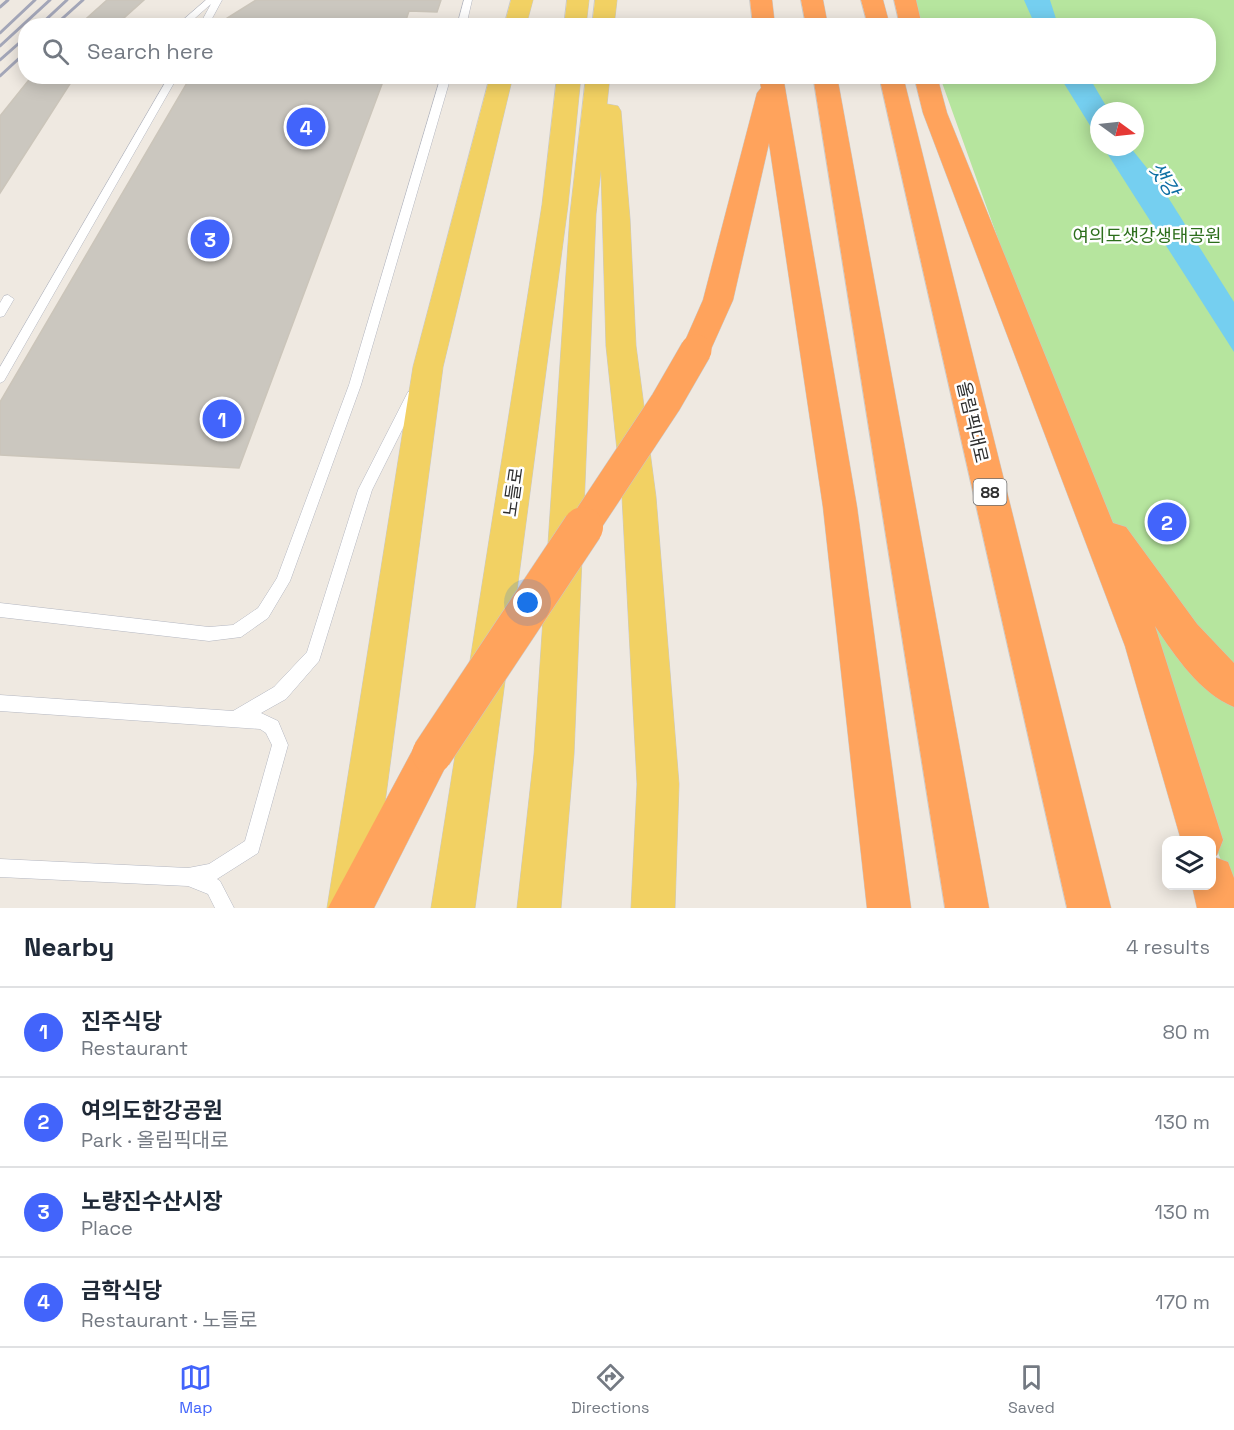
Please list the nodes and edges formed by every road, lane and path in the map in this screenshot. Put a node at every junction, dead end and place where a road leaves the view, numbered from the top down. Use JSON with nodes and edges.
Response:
{"nodes":[{"id":1,"x":211,"y":0,"type":"edge"},
{"id":2,"x":218,"y":0,"type":"edge"},
{"id":3,"x":468,"y":0,"type":"edge"},
{"id":4,"x":522,"y":0,"type":"edge"},
{"id":5,"x":578,"y":0,"type":"edge"},
{"id":6,"x":606,"y":0,"type":"edge"},
{"id":7,"x":761,"y":0,"type":"edge"},
{"id":8,"x":812,"y":0,"type":"edge"},
{"id":9,"x":872,"y":0,"type":"edge"},
{"id":10,"x":904,"y":0,"type":"edge"},
{"id":11,"x":190,"y":18,"type":"edge"},
{"id":12,"x":208,"y":18,"type":"edge"},
{"id":13,"x":463,"y":18,"type":"edge"},
{"id":14,"x":517,"y":18,"type":"edge"},
{"id":15,"x":576,"y":18,"type":"edge"},
{"id":16,"x":604,"y":18,"type":"edge"},
{"id":17,"x":763,"y":18,"type":"edge"},
{"id":18,"x":815,"y":18,"type":"edge"},
{"id":19,"x":877,"y":18,"type":"edge"},
{"id":20,"x":909,"y":18,"type":"edge"},
{"id":21,"x":169,"y":84,"type":"edge"},
{"id":22,"x":444,"y":84,"type":"edge"},
{"id":23,"x":500,"y":84,"type":"edge"},
{"id":24,"x":568,"y":84,"type":"edge"},
{"id":25,"x":597,"y":84,"type":"edge"},
{"id":26,"x":608,"y":84,"type":"edge"},
{"id":27,"x":771,"y":84,"type":"edge"},
{"id":28,"x":773,"y":84,"type":"edge"},
{"id":29,"x":826,"y":84,"type":"edge"},
{"id":30,"x":893,"y":84,"type":"edge"},
{"id":31,"x":927,"y":84,"type":"edge"},
{"id":32,"x":8,"y":299,"type":"dead end"},
{"id":33,"x":0,"y":313,"type":"edge"},
{"id":34,"x":428,"y":368,"type":"junction"},
{"id":35,"x":0,"y":378,"type":"edge"},
{"id":36,"x":1089,"y":507,"type":"junction"},
{"id":37,"x":0,"y":610,"type":"edge"},
{"id":38,"x":1234,"y":688,"type":"edge"},
{"id":39,"x":0,"y":703,"type":"edge"},
{"id":40,"x":234,"y":719,"type":"junction"},
{"id":41,"x":1201,"y":836,"type":"edge"},
{"id":42,"x":0,"y":868,"type":"edge"},
{"id":43,"x":188,"y":877,"type":"junction"},
{"id":44,"x":1215,"y":890,"type":"edge"},
{"id":45,"x":225,"y":908,"type":"edge"},
{"id":46,"x":349,"y":908,"type":"edge"},
{"id":47,"x":453,"y":908,"type":"edge"},
{"id":48,"x":539,"y":908,"type":"edge"},
{"id":49,"x":653,"y":908,"type":"edge"},
{"id":50,"x":889,"y":908,"type":"edge"},
{"id":51,"x":967,"y":908,"type":"edge"},
{"id":52,"x":1089,"y":908,"type":"edge"},
{"id":53,"x":1219,"y":908,"type":"edge"}],
"edges":[{"from":1,"to":11,"type":"lane"},
{"from":2,"to":12,"type":"lane"},
{"from":3,"to":13,"type":"lane"},
{"from":4,"to":14,"type":"main road"},
{"from":5,"to":15,"type":"main road"},
{"from":6,"to":16,"type":"main road"},
{"from":7,"to":17,"type":"highway"},
{"from":8,"to":18,"type":"highway"},
{"from":9,"to":19,"type":"highway"},
{"from":10,"to":20,"type":"highway"},
{"from":21,"to":35,"type":"lane"},
{"from":22,"to":37,"type":"lane"},
{"from":23,"to":34,"type":"main road"},
{"from":24,"to":47,"type":"main road","name":"노들로"},
{"from":25,"to":48,"type":"main road"},
{"from":26,"to":49,"type":"main road"},
{"from":27,"to":46,"type":"highway","bridge":true},
{"from":28,"to":50,"type":"highway"},
{"from":29,"to":51,"type":"highway"},
{"from":30,"to":52,"type":"highway","name":"올림픽대로","number":"88"},
{"from":31,"to":36,"type":"highway"},
{"from":32,"to":33,"type":"lane"},
{"from":34,"to":40,"type":"lane"},
{"from":34,"to":46,"type":"main road"},
{"from":36,"to":38,"type":"highway"},
{"from":36,"to":41,"type":"highway"},
{"from":39,"to":40,"type":"lane"},
{"from":40,"to":43,"type":"lane"},
{"from":42,"to":43,"type":"lane"},
{"from":43,"to":45,"type":"lane"},
{"from":44,"to":53,"type":"highway"}]}
